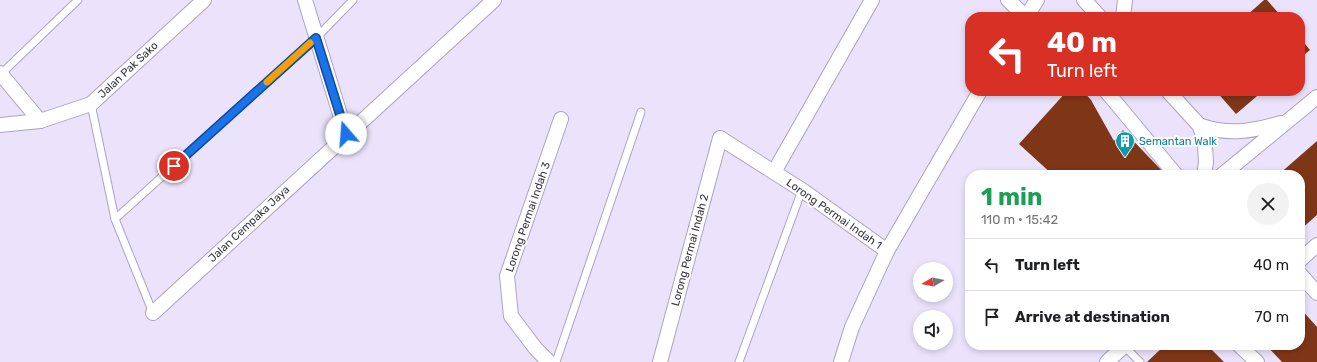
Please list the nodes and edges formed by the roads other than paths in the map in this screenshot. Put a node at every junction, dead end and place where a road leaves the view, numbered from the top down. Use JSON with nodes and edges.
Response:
{"nodes":[{"id":1,"x":78,"y":0,"type":"edge"},
{"id":2,"x":204,"y":0,"type":"edge"},
{"id":3,"x":305,"y":0,"type":"edge"},
{"id":4,"x":352,"y":0,"type":"edge"},
{"id":5,"x":494,"y":0,"type":"edge"},
{"id":6,"x":872,"y":0,"type":"edge"},
{"id":7,"x":1008,"y":0,"type":"edge"},
{"id":8,"x":1037,"y":0,"type":"edge"},
{"id":9,"x":1084,"y":0,"type":"edge"},
{"id":10,"x":1125,"y":0,"type":"edge"},
{"id":11,"x":1021,"y":12,"type":"edge"},
{"id":12,"x":1029,"y":12,"type":"edge"},
{"id":13,"x":1095,"y":12,"type":"edge"},
{"id":14,"x":1124,"y":12,"type":"edge"},
{"id":15,"x":316,"y":38,"type":"junction"},
{"id":16,"x":0,"y":73,"type":"edge"},
{"id":17,"x":977,"y":96,"type":"edge"},
{"id":18,"x":1110,"y":96,"type":"edge"},
{"id":19,"x":1173,"y":96,"type":"edge"},
{"id":20,"x":1317,"y":97,"type":"edge"},
{"id":21,"x":90,"y":104,"type":"junction"},
{"id":22,"x":641,"y":112,"type":"dead end"},
{"id":23,"x":561,"y":119,"type":"dead end"},
{"id":24,"x":40,"y":121,"type":"junction"},
{"id":25,"x":1287,"y":122,"type":"junction"},
{"id":26,"x":0,"y":125,"type":"edge"},
{"id":27,"x":1199,"y":125,"type":"junction"},
{"id":28,"x":346,"y":134,"type":"junction"},
{"id":29,"x":720,"y":138,"type":"joint"},
{"id":30,"x":1172,"y":170,"type":"edge"},
{"id":31,"x":1205,"y":170,"type":"edge"},
{"id":32,"x":1228,"y":170,"type":"edge"},
{"id":33,"x":774,"y":172,"type":"junction"},
{"id":34,"x":802,"y":190,"type":"junction"},
{"id":35,"x":115,"y":219,"type":"junction"},
{"id":36,"x":1317,"y":245,"type":"edge"},
{"id":37,"x":887,"y":251,"type":"junction"},
{"id":38,"x":1305,"y":256,"type":"edge"},
{"id":39,"x":1305,"y":280,"type":"edge"},
{"id":40,"x":1317,"y":293,"type":"edge"},
{"id":41,"x":153,"y":313,"type":"joint"},
{"id":42,"x":1120,"y":350,"type":"edge"},
{"id":43,"x":1129,"y":350,"type":"edge"},
{"id":44,"x":1244,"y":350,"type":"edge"},
{"id":45,"x":549,"y":362,"type":"edge"},
{"id":46,"x":556,"y":362,"type":"edge"},
{"id":47,"x":660,"y":362,"type":"edge"},
{"id":48,"x":739,"y":362,"type":"edge"},
{"id":49,"x":841,"y":362,"type":"edge"},
{"id":50,"x":1107,"y":362,"type":"edge"},
{"id":51,"x":1140,"y":362,"type":"edge"},
{"id":52,"x":1257,"y":362,"type":"edge"}],
"edges":[{"from":1,"to":16,"type":"lane"},
{"from":2,"to":21,"type":"street","name":"Jalan Pak Sako"},
{"from":3,"to":15,"type":"street"},
{"from":4,"to":15,"type":"lane"},
{"from":5,"to":28,"type":"street","name":"Jalan Cempaka Jaya"},
{"from":6,"to":33,"type":"street"},
{"from":7,"to":11,"type":"street"},
{"from":8,"to":12,"type":"street"},
{"from":9,"to":13,"type":"street"},
{"from":10,"to":14,"type":"street"},
{"from":15,"to":28,"type":"street"},
{"from":15,"to":35,"type":"lane"},
{"from":16,"to":24,"type":"street"},
{"from":17,"to":37,"type":"street"},
{"from":18,"to":30,"type":"street"},
{"from":19,"to":27,"type":"street"},
{"from":20,"to":25,"type":"street"},
{"from":21,"to":24,"type":"street","name":"Jalan Pak Sako"},
{"from":21,"to":35,"type":"lane"},
{"from":22,"to":46,"type":"lane"},
{"from":23,"to":45,"type":"street","name":"Lorong Permai Indah 3"},
{"from":24,"to":26,"type":"street","name":"Jalan Pak Sako"},
{"from":25,"to":27,"type":"street"},
{"from":25,"to":32,"type":"street"},
{"from":27,"to":31,"type":"street"},
{"from":28,"to":41,"type":"street","name":"Jalan Cempaka Jaya"},
{"from":29,"to":33,"type":"street","name":"Lorong Permai Indah 1"},
{"from":29,"to":47,"type":"street","name":"Lorong Permai Indah 2"},
{"from":33,"to":34,"type":"street","name":"Lorong Permai Indah 1"},
{"from":34,"to":37,"type":"street","name":"Lorong Permai Indah 1"},
{"from":34,"to":48,"type":"lane"},
{"from":35,"to":41,"type":"lane"},
{"from":36,"to":38,"type":"street"},
{"from":37,"to":49,"type":"street","name":"Lorong Permai Indah 1"},
{"from":39,"to":40,"type":"street"},
{"from":42,"to":50,"type":"street"},
{"from":43,"to":51,"type":"lane"},
{"from":44,"to":52,"type":"street"}]}
